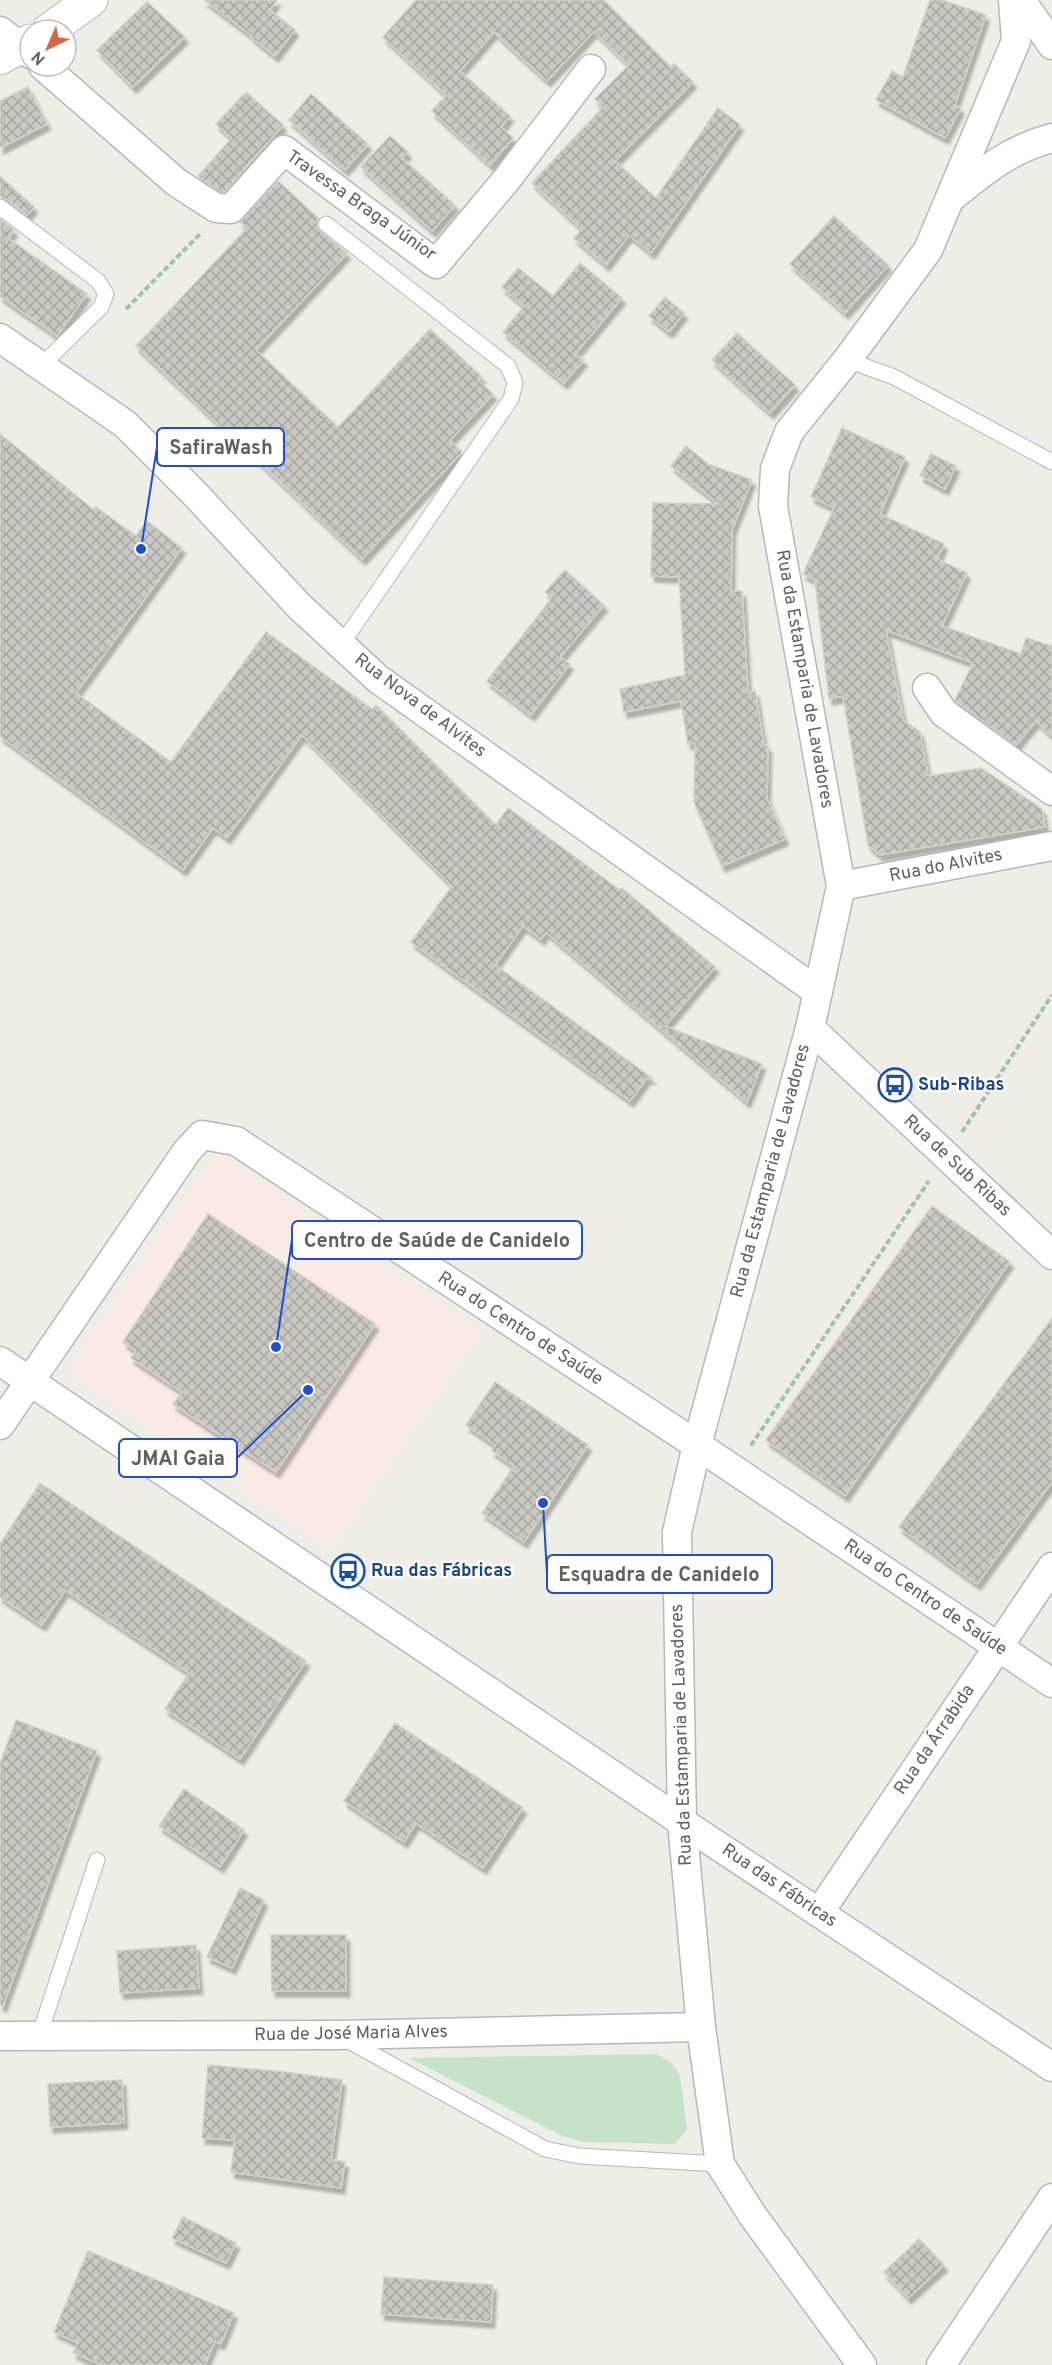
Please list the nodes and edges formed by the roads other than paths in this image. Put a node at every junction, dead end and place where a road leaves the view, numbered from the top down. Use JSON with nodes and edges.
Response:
{"nodes":[{"id":1,"x":91,"y":0,"type":"edge"},
{"id":2,"x":1013,"y":0,"type":"edge"},
{"id":3,"x":1021,"y":0,"type":"edge"},
{"id":4,"x":66,"y":18,"type":"edge"},
{"id":5,"x":1052,"y":45,"type":"edge"},
{"id":6,"x":591,"y":69,"type":"dead end"},
{"id":7,"x":55,"y":78,"type":"edge"},
{"id":8,"x":1052,"y":138,"type":"edge"},
{"id":9,"x":949,"y":200,"type":"junction"},
{"id":10,"x":0,"y":207,"type":"edge"},
{"id":11,"x":326,"y":224,"type":"dead end"},
{"id":12,"x":0,"y":338,"type":"edge"},
{"id":13,"x":846,"y":360,"type":"junction"},
{"id":14,"x":42,"y":366,"type":"junction"},
{"id":15,"x":1052,"y":462,"type":"edge"},
{"id":16,"x":340,"y":645,"type":"junction"},
{"id":17,"x":927,"y":688,"type":"dead end"},
{"id":18,"x":1052,"y":791,"type":"edge"},
{"id":19,"x":1052,"y":846,"type":"edge"},
{"id":20,"x":841,"y":886,"type":"junction"},
{"id":21,"x":818,"y":992,"type":"junction"},
{"id":22,"x":810,"y":1028,"type":"junction"},
{"id":23,"x":1052,"y":1255,"type":"edge"},
{"id":24,"x":0,"y":1361,"type":"edge"},
{"id":25,"x":29,"y":1380,"type":"junction"},
{"id":26,"x":0,"y":1425,"type":"edge"},
{"id":27,"x":697,"y":1445,"type":"junction"},
{"id":28,"x":1052,"y":1567,"type":"edge"},
{"id":29,"x":998,"y":1647,"type":"junction"},
{"id":30,"x":1052,"y":1683,"type":"edge"},
{"id":31,"x":682,"y":1822,"type":"junction"},
{"id":32,"x":97,"y":1860,"type":"dead end"},
{"id":33,"x":819,"y":1913,"type":"junction"},
{"id":34,"x":701,"y":2026,"type":"junction"},
{"id":35,"x":338,"y":2035,"type":"junction"},
{"id":36,"x":39,"y":2036,"type":"junction"},
{"id":37,"x":0,"y":2037,"type":"edge"},
{"id":38,"x":1052,"y":2067,"type":"edge"},
{"id":39,"x":720,"y":2164,"type":"junction"},
{"id":40,"x":1052,"y":2198,"type":"edge"},
{"id":41,"x":862,"y":2365,"type":"edge"},
{"id":42,"x":941,"y":2365,"type":"edge"}],
"edges":[{"from":1,"to":4,"type":"street"},
{"from":2,"to":9,"type":"street","name":"Rua da Estamparia de Lavadores"},
{"from":3,"to":5,"type":"street"},
{"from":6,"to":7,"type":"street","name":"Travessa Braga Júnior"},
{"from":8,"to":9,"type":"street"},
{"from":9,"to":13,"type":"street","name":"Rua da Estamparia de Lavadores"},
{"from":10,"to":14,"type":"lane"},
{"from":11,"to":16,"type":"lane"},
{"from":12,"to":14,"type":"street","name":"Rua Nova de Alvites"},
{"from":13,"to":15,"type":"lane"},
{"from":13,"to":20,"type":"street","name":"Rua da Estamparia de Lavadores"},
{"from":14,"to":16,"type":"street","name":"Rua Nova de Alvites"},
{"from":16,"to":21,"type":"street","name":"Rua Nova de Alvites"},
{"from":17,"to":18,"type":"street"},
{"from":19,"to":20,"type":"street","name":"Rua do Alvites"},
{"from":20,"to":21,"type":"street","name":"Rua da Estamparia de Lavadores"},
{"from":21,"to":22,"type":"street","name":"Rua da Estamparia de Lavadores"},
{"from":22,"to":23,"type":"street","name":"Rua de Sub Ribas"},
{"from":22,"to":27,"type":"street","name":"Rua da Estamparia de Lavadores"},
{"from":24,"to":25,"type":"street","name":"Rua das Fábricas"},
{"from":25,"to":26,"type":"street"},
{"from":25,"to":27,"type":"street","name":"Rua do Centro de Saúde"},
{"from":25,"to":31,"type":"street","name":"Rua das Fábricas"},
{"from":27,"to":29,"type":"street","name":"Rua do Centro de Saúde"},
{"from":27,"to":31,"type":"street","name":"Rua da Estamparia de Lavadores"},
{"from":28,"to":29,"type":"street","name":"Rua da Árrabida"},
{"from":29,"to":30,"type":"street","name":"Rua do Centro de Saúde"},
{"from":29,"to":33,"type":"street","name":"Rua da Árrabida"},
{"from":31,"to":33,"type":"street","name":"Rua das Fábricas"},
{"from":31,"to":34,"type":"street","name":"Rua da Estamparia de Lavadores"},
{"from":32,"to":36,"type":"lane"},
{"from":33,"to":38,"type":"street","name":"Rua das Fábricas"},
{"from":34,"to":35,"type":"street","name":"Rua de José Maria Alves"},
{"from":34,"to":39,"type":"street","name":"Rua da Estamparia de Lavadores"},
{"from":35,"to":36,"type":"street","name":"Rua de José Maria Alves"},
{"from":35,"to":39,"type":"lane"},
{"from":36,"to":37,"type":"street","name":"Rua de José Maria Alves"},
{"from":39,"to":41,"type":"street","name":"Rua da Estamparia de Lavadores"},
{"from":40,"to":42,"type":"street"}]}
